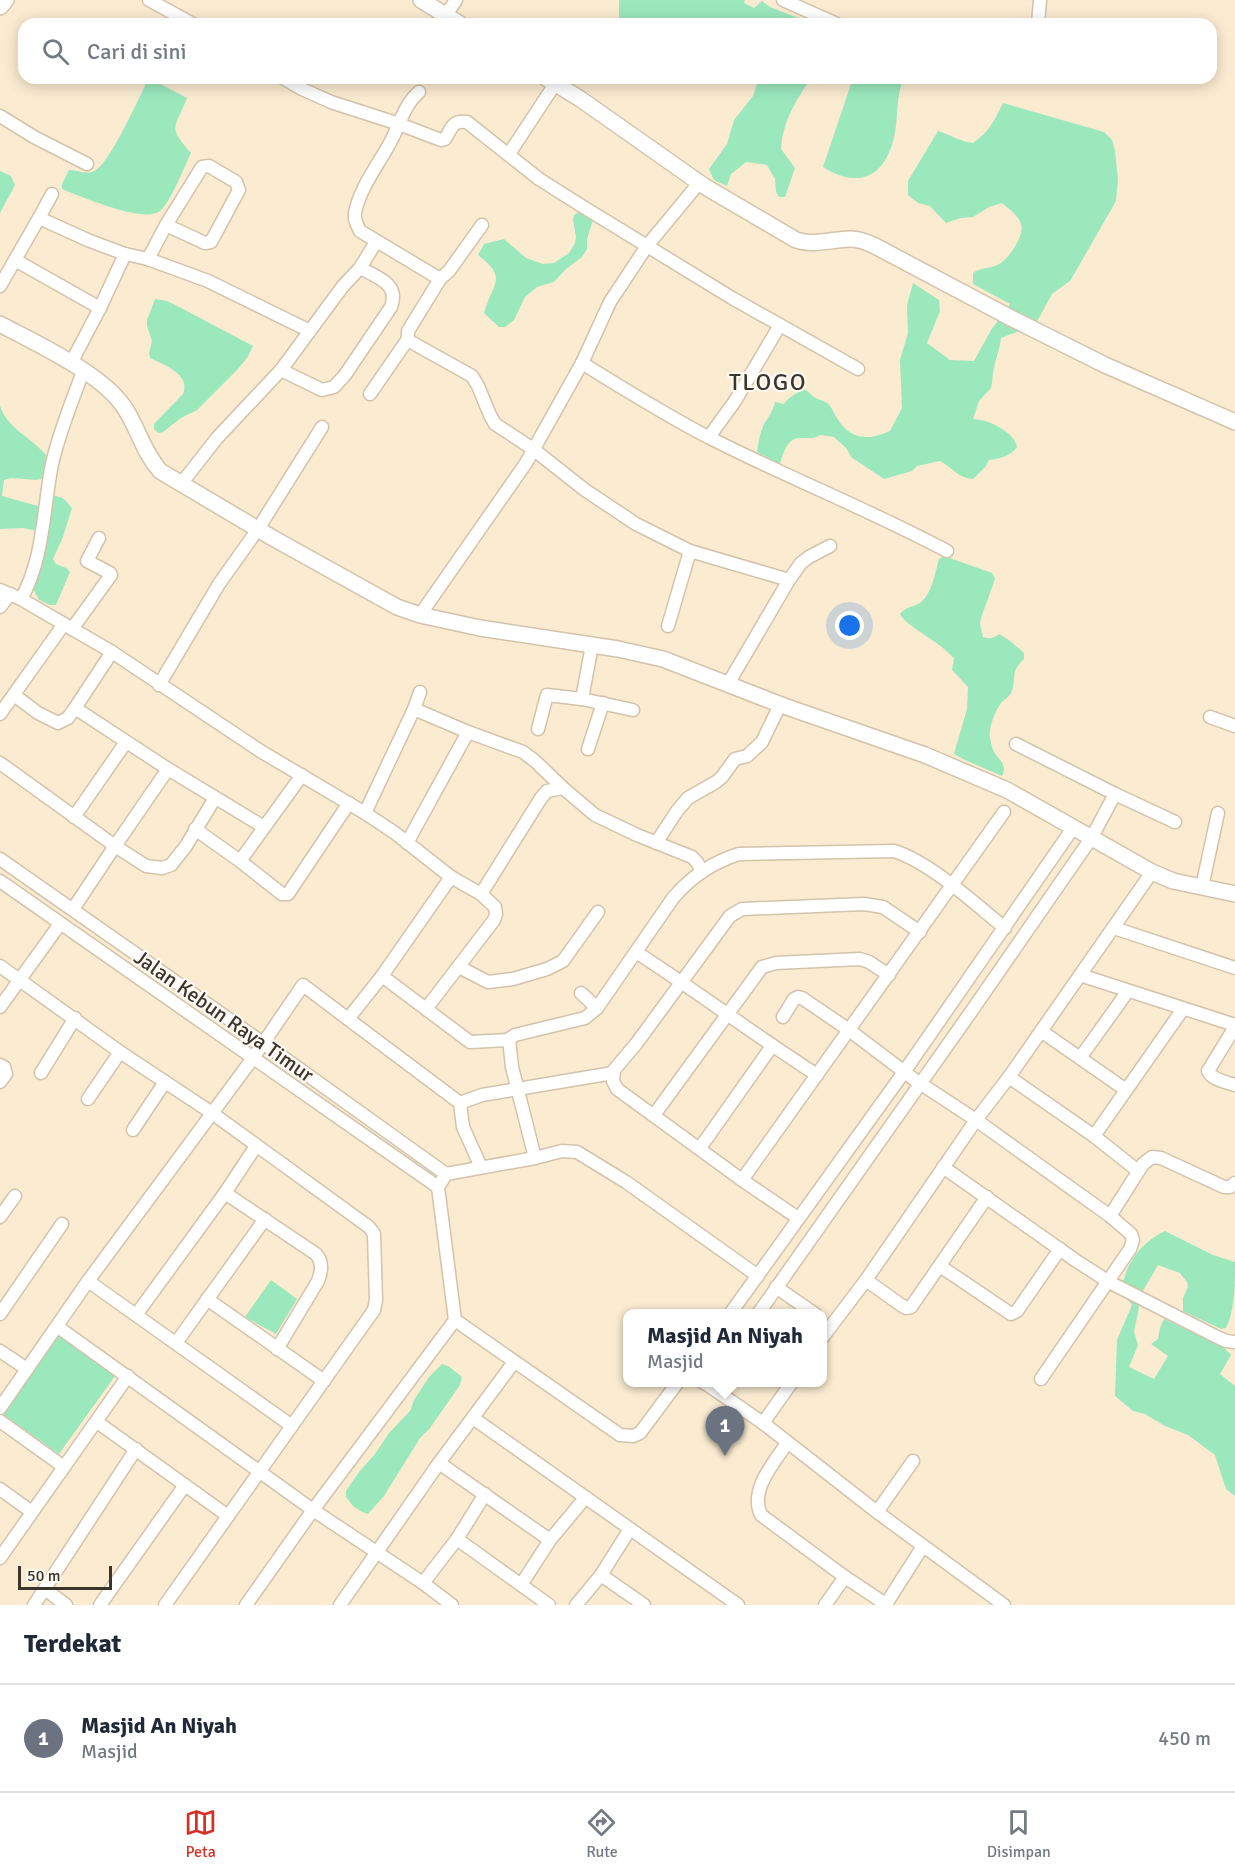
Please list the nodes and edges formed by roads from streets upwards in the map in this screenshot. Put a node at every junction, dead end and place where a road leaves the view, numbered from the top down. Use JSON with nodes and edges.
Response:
{"nodes":[{"id":1,"x":6,"y":0,"type":"edge"},
{"id":2,"x":149,"y":0,"type":"edge"},
{"id":3,"x":421,"y":0,"type":"edge"},
{"id":4,"x":456,"y":0,"type":"edge"},
{"id":5,"x":783,"y":0,"type":"edge"},
{"id":6,"x":814,"y":0,"type":"edge"},
{"id":7,"x":1038,"y":1,"type":"edge"},
{"id":8,"x":0,"y":7,"type":"edge"},
{"id":9,"x":446,"y":15,"type":"junction"},
{"id":10,"x":818,"y":16,"type":"junction"},
{"id":11,"x":182,"y":18,"type":"edge"},
{"id":12,"x":451,"y":18,"type":"edge"},
{"id":13,"x":823,"y":18,"type":"edge"},
{"id":14,"x":1038,"y":18,"type":"edge"},
{"id":15,"x":293,"y":84,"type":"edge"},
{"id":16,"x":549,"y":84,"type":"edge"},
{"id":17,"x":556,"y":84,"type":"edge"},
{"id":18,"x":419,"y":92,"type":"dead end"},
{"id":19,"x":0,"y":116,"type":"edge"},
{"id":20,"x":399,"y":124,"type":"junction"},
{"id":21,"x":509,"y":154,"type":"junction"},
{"id":22,"x":87,"y":164,"type":"dead end"},
{"id":23,"x":699,"y":183,"type":"junction"},
{"id":24,"x":52,"y":194,"type":"dead end"},
{"id":25,"x":39,"y":218,"type":"junction"},
{"id":26,"x":166,"y":225,"type":"junction"},
{"id":27,"x":482,"y":225,"type":"dead end"},
{"id":28,"x":376,"y":242,"type":"junction"},
{"id":29,"x":647,"y":246,"type":"junction"},
{"id":30,"x":124,"y":254,"type":"junction"},
{"id":31,"x":15,"y":260,"type":"junction"},
{"id":32,"x":148,"y":260,"type":"junction"},
{"id":33,"x":360,"y":268,"type":"junction"},
{"id":34,"x":440,"y":279,"type":"junction"},
{"id":35,"x":0,"y":286,"type":"edge"},
{"id":36,"x":100,"y":308,"type":"junction"},
{"id":37,"x":0,"y":324,"type":"edge"},
{"id":38,"x":780,"y":325,"type":"junction"},
{"id":39,"x":310,"y":331,"type":"junction"},
{"id":40,"x":408,"y":339,"type":"junction"},
{"id":41,"x":582,"y":363,"type":"junction"},
{"id":42,"x":77,"y":367,"type":"junction"},
{"id":43,"x":858,"y":369,"type":"dead end"},
{"id":44,"x":281,"y":370,"type":"junction"},
{"id":45,"x":370,"y":394,"type":"dead end"},
{"id":46,"x":1235,"y":422,"type":"edge"},
{"id":47,"x":322,"y":427,"type":"dead end"},
{"id":48,"x":709,"y":437,"type":"junction"},
{"id":49,"x":533,"y":449,"type":"junction"},
{"id":50,"x":181,"y":484,"type":"junction"},
{"id":51,"x":258,"y":529,"type":"junction"},
{"id":52,"x":99,"y":538,"type":"dead end"},
{"id":53,"x":830,"y":546,"type":"dead end"},
{"id":54,"x":947,"y":550,"type":"dead end"},
{"id":55,"x":690,"y":551,"type":"junction"},
{"id":56,"x":789,"y":580,"type":"junction"},
{"id":57,"x":14,"y":594,"type":"edge"},
{"id":58,"x":0,"y":607,"type":"edge"},
{"id":59,"x":420,"y":615,"type":"junction"},
{"id":60,"x":68,"y":626,"type":"junction"},
{"id":61,"x":668,"y":626,"type":"dead end"},
{"id":62,"x":592,"y":645,"type":"junction"},
{"id":63,"x":112,"y":652,"type":"junction"},
{"id":64,"x":728,"y":684,"type":"junction"},
{"id":65,"x":159,"y":685,"type":"junction"},
{"id":66,"x":420,"y":692,"type":"dead end"},
{"id":67,"x":14,"y":695,"type":"junction"},
{"id":68,"x":582,"y":699,"type":"junction"},
{"id":69,"x":603,"y":704,"type":"junction"},
{"id":70,"x":780,"y":705,"type":"junction"},
{"id":71,"x":75,"y":708,"type":"junction"},
{"id":72,"x":414,"y":710,"type":"junction"},
{"id":73,"x":633,"y":710,"type":"dead end"},
{"id":74,"x":0,"y":714,"type":"edge"},
{"id":75,"x":1210,"y":717,"type":"dead end"},
{"id":76,"x":1235,"y":726,"type":"edge"},
{"id":77,"x":538,"y":729,"type":"dead end"},
{"id":78,"x":468,"y":732,"type":"junction"},
{"id":79,"x":126,"y":742,"type":"junction"},
{"id":80,"x":1017,"y":744,"type":"dead end"},
{"id":81,"x":588,"y":749,"type":"dead end"},
{"id":82,"x":0,"y":763,"type":"edge"},
{"id":83,"x":168,"y":769,"type":"junction"},
{"id":84,"x":302,"y":775,"type":"junction"},
{"id":85,"x":563,"y":788,"type":"junction"},
{"id":86,"x":1115,"y":794,"type":"junction"},
{"id":87,"x":215,"y":798,"type":"junction"},
{"id":88,"x":349,"y":803,"type":"junction"},
{"id":89,"x":365,"y":813,"type":"junction"},
{"id":90,"x":1004,"y":813,"type":"dead end"},
{"id":91,"x":1218,"y":813,"type":"dead end"},
{"id":92,"x":74,"y":817,"type":"junction"},
{"id":93,"x":1175,"y":822,"type":"dead end"},
{"id":94,"x":264,"y":827,"type":"junction"},
{"id":95,"x":1073,"y":828,"type":"junction"},
{"id":96,"x":195,"y":829,"type":"junction"},
{"id":97,"x":1092,"y":837,"type":"junction"},
{"id":98,"x":407,"y":843,"type":"junction"},
{"id":99,"x":656,"y":843,"type":"junction"},
{"id":100,"x":115,"y":846,"type":"junction"},
{"id":101,"x":0,"y":859,"type":"edge"},
{"id":102,"x":240,"y":861,"type":"junction"},
{"id":103,"x":702,"y":872,"type":"junction"},
{"id":104,"x":1152,"y":872,"type":"junction"},
{"id":105,"x":451,"y":877,"type":"junction"},
{"id":106,"x":0,"y":881,"type":"edge"},
{"id":107,"x":953,"y":886,"type":"junction"},
{"id":108,"x":1202,"y":887,"type":"junction"},
{"id":109,"x":481,"y":894,"type":"junction"},
{"id":110,"x":1235,"y":894,"type":"edge"},
{"id":111,"x":73,"y":909,"type":"junction"},
{"id":112,"x":598,"y":912,"type":"dead end"},
{"id":113,"x":60,"y":924,"type":"junction"},
{"id":114,"x":1005,"y":928,"type":"junction"},
{"id":115,"x":1113,"y":928,"type":"junction"},
{"id":116,"x":920,"y":932,"type":"junction"},
{"id":117,"x":636,"y":952,"type":"junction"},
{"id":118,"x":0,"y":966,"type":"edge"},
{"id":119,"x":459,"y":967,"type":"junction"},
{"id":120,"x":1235,"y":968,"type":"edge"},
{"id":121,"x":382,"y":975,"type":"junction"},
{"id":122,"x":889,"y":975,"type":"junction"},
{"id":123,"x":1080,"y":975,"type":"junction"},
{"id":124,"x":20,"y":980,"type":"junction"},
{"id":125,"x":682,"y":982,"type":"junction"},
{"id":126,"x":1128,"y":991,"type":"junction"},
{"id":127,"x":581,"y":993,"type":"dead end"},
{"id":128,"x":0,"y":1007,"type":"edge"},
{"id":129,"x":597,"y":1008,"type":"junction"},
{"id":130,"x":426,"y":1009,"type":"junction"},
{"id":131,"x":1183,"y":1009,"type":"junction"},
{"id":132,"x":728,"y":1013,"type":"junction"},
{"id":133,"x":783,"y":1017,"type":"dead end"},
{"id":134,"x":75,"y":1018,"type":"junction"},
{"id":135,"x":348,"y":1019,"type":"junction"},
{"id":136,"x":1235,"y":1026,"type":"edge"},
{"id":137,"x":849,"y":1030,"type":"junction"},
{"id":138,"x":1041,"y":1031,"type":"junction"},
{"id":139,"x":508,"y":1040,"type":"junction"},
{"id":140,"x":263,"y":1043,"type":"junction"},
{"id":141,"x":772,"y":1046,"type":"junction"},
{"id":142,"x":120,"y":1052,"type":"junction"},
{"id":143,"x":253,"y":1058,"type":"junction"},
{"id":144,"x":1080,"y":1058,"type":"junction"},
{"id":145,"x":0,"y":1065,"type":"edge"},
{"id":146,"x":904,"y":1072,"type":"junction"},
{"id":147,"x":41,"y":1073,"type":"dead end"},
{"id":148,"x":613,"y":1073,"type":"junction"},
{"id":149,"x":817,"y":1075,"type":"junction"},
{"id":150,"x":1009,"y":1077,"type":"junction"},
{"id":151,"x":0,"y":1082,"type":"edge"},
{"id":152,"x":165,"y":1082,"type":"junction"},
{"id":153,"x":920,"y":1083,"type":"junction"},
{"id":154,"x":1235,"y":1085,"type":"edge"},
{"id":155,"x":518,"y":1088,"type":"junction"},
{"id":156,"x":1126,"y":1090,"type":"junction"},
{"id":157,"x":88,"y":1099,"type":"dead end"},
{"id":158,"x":460,"y":1104,"type":"junction"},
{"id":159,"x":212,"y":1113,"type":"junction"},
{"id":160,"x":654,"y":1115,"type":"junction"},
{"id":161,"x":976,"y":1120,"type":"junction"},
{"id":162,"x":133,"y":1130,"type":"dead end"},
{"id":163,"x":1094,"y":1136,"type":"junction"},
{"id":164,"x":256,"y":1146,"type":"junction"},
{"id":165,"x":700,"y":1148,"type":"junction"},
{"id":166,"x":535,"y":1158,"type":"junction"},
{"id":167,"x":481,"y":1167,"type":"junction"},
{"id":168,"x":943,"y":1167,"type":"junction"},
{"id":169,"x":1138,"y":1171,"type":"junction"},
{"id":170,"x":446,"y":1174,"type":"junction"},
{"id":171,"x":742,"y":1180,"type":"junction"},
{"id":172,"x":1235,"y":1184,"type":"edge"},
{"id":173,"x":438,"y":1186,"type":"junction"},
{"id":174,"x":225,"y":1193,"type":"junction"},
{"id":175,"x":15,"y":1196,"type":"dead end"},
{"id":176,"x":987,"y":1197,"type":"junction"},
{"id":177,"x":1110,"y":1215,"type":"junction"},
{"id":178,"x":0,"y":1217,"type":"edge"},
{"id":179,"x":798,"y":1218,"type":"junction"},
{"id":180,"x":265,"y":1219,"type":"junction"},
{"id":181,"x":62,"y":1224,"type":"dead end"},
{"id":182,"x":1060,"y":1249,"type":"junction"},
{"id":183,"x":940,"y":1266,"type":"junction"},
{"id":184,"x":758,"y":1276,"type":"junction"},
{"id":185,"x":866,"y":1280,"type":"junction"},
{"id":186,"x":88,"y":1281,"type":"junction"},
{"id":187,"x":1110,"y":1282,"type":"junction"},
{"id":188,"x":776,"y":1287,"type":"junction"},
{"id":189,"x":207,"y":1299,"type":"junction"},
{"id":190,"x":734,"y":1309,"type":"edge"},
{"id":191,"x":761,"y":1309,"type":"edge"},
{"id":192,"x":808,"y":1309,"type":"edge"},
{"id":193,"x":0,"y":1314,"type":"edge"},
{"id":194,"x":136,"y":1315,"type":"junction"},
{"id":195,"x":455,"y":1320,"type":"junction"},
{"id":196,"x":827,"y":1322,"type":"edge"},
{"id":197,"x":58,"y":1327,"type":"junction"},
{"id":198,"x":1235,"y":1342,"type":"edge"},
{"id":199,"x":176,"y":1343,"type":"junction"},
{"id":200,"x":278,"y":1349,"type":"junction"},
{"id":201,"x":0,"y":1351,"type":"edge"},
{"id":202,"x":514,"y":1362,"type":"junction"},
{"id":203,"x":27,"y":1370,"type":"junction"},
{"id":204,"x":128,"y":1376,"type":"junction"},
{"id":205,"x":1041,"y":1379,"type":"dead end"},
{"id":206,"x":324,"y":1381,"type":"junction"},
{"id":207,"x":675,"y":1387,"type":"edge"},
{"id":208,"x":713,"y":1387,"type":"edge"},
{"id":209,"x":789,"y":1387,"type":"edge"},
{"id":210,"x":0,"y":1407,"type":"edge"},
{"id":211,"x":473,"y":1418,"type":"junction"},
{"id":212,"x":0,"y":1421,"type":"edge"},
{"id":213,"x":97,"y":1422,"type":"junction"},
{"id":214,"x":764,"y":1423,"type":"junction"},
{"id":215,"x":292,"y":1425,"type":"junction"},
{"id":216,"x":787,"y":1443,"type":"junction"},
{"id":217,"x":136,"y":1449,"type":"junction"},
{"id":218,"x":912,"y":1461,"type":"dead end"},
{"id":219,"x":439,"y":1463,"type":"junction"},
{"id":220,"x":64,"y":1467,"type":"junction"},
{"id":221,"x":261,"y":1471,"type":"junction"},
{"id":222,"x":185,"y":1485,"type":"junction"},
{"id":223,"x":0,"y":1489,"type":"edge"},
{"id":224,"x":485,"y":1494,"type":"junction"},
{"id":225,"x":585,"y":1498,"type":"junction"},
{"id":226,"x":313,"y":1510,"type":"junction"},
{"id":227,"x":32,"y":1512,"type":"junction"},
{"id":228,"x":877,"y":1512,"type":"junction"},
{"id":229,"x":228,"y":1516,"type":"junction"},
{"id":230,"x":630,"y":1529,"type":"junction"},
{"id":231,"x":457,"y":1539,"type":"junction"},
{"id":232,"x":550,"y":1540,"type":"junction"},
{"id":233,"x":923,"y":1546,"type":"junction"},
{"id":234,"x":377,"y":1552,"type":"junction"},
{"id":235,"x":0,"y":1558,"type":"edge"},
{"id":236,"x":601,"y":1575,"type":"junction"},
{"id":237,"x":844,"y":1577,"type":"junction"},
{"id":238,"x":423,"y":1583,"type":"junction"},
{"id":239,"x":521,"y":1585,"type":"junction"},
{"id":240,"x":45,"y":1589,"type":"junction"},
{"id":241,"x":346,"y":1603,"type":"edge"},
{"id":242,"x":887,"y":1603,"type":"edge"},
{"id":243,"x":640,"y":1604,"type":"edge"},
{"id":244,"x":34,"y":1605,"type":"edge"},
{"id":245,"x":66,"y":1605,"type":"edge"},
{"id":246,"x":100,"y":1605,"type":"edge"},
{"id":247,"x":165,"y":1605,"type":"edge"},
{"id":248,"x":246,"y":1605,"type":"edge"},
{"id":249,"x":452,"y":1605,"type":"edge"},
{"id":250,"x":549,"y":1605,"type":"edge"},
{"id":251,"x":576,"y":1605,"type":"edge"},
{"id":252,"x":738,"y":1605,"type":"edge"},
{"id":253,"x":825,"y":1605,"type":"edge"},
{"id":254,"x":1004,"y":1605,"type":"edge"}],
"edges":[{"from":1,"to":8,"type":"street"},
{"from":2,"to":11,"type":"street"},
{"from":3,"to":9,"type":"street"},
{"from":4,"to":9,"type":"street"},
{"from":5,"to":10,"type":"street"},
{"from":6,"to":10,"type":"street"},
{"from":7,"to":14,"type":"street"},
{"from":9,"to":12,"type":"street"},
{"from":10,"to":13,"type":"street"},
{"from":15,"to":20,"type":"street"},
{"from":16,"to":21,"type":"street"},
{"from":17,"to":23,"type":"street"},
{"from":18,"to":20,"type":"street"},
{"from":19,"to":22,"type":"street"},
{"from":20,"to":21,"type":"street"},
{"from":20,"to":28,"type":"street"},
{"from":21,"to":29,"type":"street"},
{"from":23,"to":29,"type":"street"},
{"from":23,"to":46,"type":"street"},
{"from":24,"to":25,"type":"street"},
{"from":25,"to":30,"type":"street"},
{"from":25,"to":31,"type":"street"},
{"from":26,"to":26,"type":"street"},
{"from":26,"to":32,"type":"street"},
{"from":27,"to":34,"type":"street"},
{"from":28,"to":33,"type":"street"},
{"from":28,"to":34,"type":"street"},
{"from":29,"to":38,"type":"street"},
{"from":29,"to":41,"type":"street"},
{"from":30,"to":32,"type":"street"},
{"from":30,"to":36,"type":"street"},
{"from":31,"to":35,"type":"street"},
{"from":31,"to":36,"type":"street"},
{"from":32,"to":39,"type":"street"},
{"from":33,"to":39,"type":"street"},
{"from":33,"to":44,"type":"street"},
{"from":34,"to":40,"type":"street"},
{"from":36,"to":42,"type":"street"},
{"from":37,"to":42,"type":"street"},
{"from":38,"to":43,"type":"street"},
{"from":38,"to":48,"type":"street"},
{"from":39,"to":44,"type":"street"},
{"from":40,"to":45,"type":"street"},
{"from":40,"to":49,"type":"street"},
{"from":41,"to":48,"type":"street"},
{"from":41,"to":49,"type":"street"},
{"from":42,"to":50,"type":"street"},
{"from":42,"to":57,"type":"street"},
{"from":44,"to":50,"type":"street"},
{"from":47,"to":51,"type":"street"},
{"from":48,"to":54,"type":"street"},
{"from":49,"to":55,"type":"street"},
{"from":49,"to":59,"type":"street"},
{"from":50,"to":51,"type":"street"},
{"from":51,"to":59,"type":"street"},
{"from":51,"to":65,"type":"street"},
{"from":52,"to":60,"type":"street"},
{"from":53,"to":56,"type":"street"},
{"from":55,"to":56,"type":"street"},
{"from":55,"to":61,"type":"street"},
{"from":56,"to":64,"type":"street"},
{"from":57,"to":58,"type":"street"},
{"from":57,"to":60,"type":"street"},
{"from":59,"to":62,"type":"street"},
{"from":60,"to":63,"type":"street"},
{"from":60,"to":67,"type":"street"},
{"from":62,"to":64,"type":"street"},
{"from":62,"to":68,"type":"street"},
{"from":63,"to":65,"type":"street"},
{"from":63,"to":71,"type":"street"},
{"from":64,"to":70,"type":"street"},
{"from":65,"to":84,"type":"street"},
{"from":66,"to":72,"type":"street"},
{"from":67,"to":71,"type":"street"},
{"from":67,"to":74,"type":"street"},
{"from":68,"to":69,"type":"street"},
{"from":68,"to":77,"type":"street"},
{"from":69,"to":73,"type":"street"},
{"from":69,"to":81,"type":"street"},
{"from":70,"to":95,"type":"street"},
{"from":70,"to":99,"type":"street"},
{"from":71,"to":79,"type":"street"},
{"from":72,"to":78,"type":"street"},
{"from":72,"to":89,"type":"street"},
{"from":75,"to":76,"type":"street"},
{"from":78,"to":85,"type":"street"},
{"from":78,"to":98,"type":"street"},
{"from":79,"to":83,"type":"street"},
{"from":79,"to":92,"type":"street"},
{"from":80,"to":86,"type":"street"},
{"from":82,"to":92,"type":"street"},
{"from":83,"to":87,"type":"street"},
{"from":83,"to":100,"type":"street"},
{"from":84,"to":88,"type":"street"},
{"from":84,"to":94,"type":"street"},
{"from":85,"to":99,"type":"street"},
{"from":85,"to":109,"type":"street"},
{"from":86,"to":93,"type":"street"},
{"from":86,"to":97,"type":"street"},
{"from":87,"to":94,"type":"street"},
{"from":87,"to":96,"type":"street"},
{"from":88,"to":89,"type":"street"},
{"from":88,"to":102,"type":"street"},
{"from":89,"to":98,"type":"street"},
{"from":90,"to":107,"type":"street"},
{"from":91,"to":108,"type":"street"},
{"from":92,"to":100,"type":"street"},
{"from":94,"to":102,"type":"street"},
{"from":95,"to":97,"type":"street"},
{"from":95,"to":114,"type":"street"},
{"from":96,"to":100,"type":"street"},
{"from":96,"to":102,"type":"street"},
{"from":97,"to":104,"type":"street"},
{"from":97,"to":153,"type":"street"},
{"from":98,"to":105,"type":"street"},
{"from":99,"to":103,"type":"street"},
{"from":100,"to":111,"type":"street"},
{"from":101,"to":111,"type":"street","name":"Jalan Kebun Raya Timur"},
{"from":103,"to":107,"type":"street"},
{"from":103,"to":117,"type":"street"},
{"from":104,"to":108,"type":"street"},
{"from":104,"to":115,"type":"street"},
{"from":105,"to":109,"type":"street"},
{"from":105,"to":121,"type":"street"},
{"from":106,"to":113,"type":"street","name":"Jalan Kebun Raya Timur"},
{"from":107,"to":114,"type":"street"},
{"from":107,"to":116,"type":"street"},
{"from":108,"to":110,"type":"street"},
{"from":109,"to":119,"type":"street"},
{"from":111,"to":140,"type":"street","name":"Jalan Kebun Raya Timur"},
{"from":112,"to":119,"type":"street"},
{"from":113,"to":124,"type":"street"},
{"from":113,"to":143,"type":"street","name":"Jalan Kebun Raya Timur"},
{"from":114,"to":146,"type":"street"},
{"from":115,"to":120,"type":"street"},
{"from":115,"to":123,"type":"street"},
{"from":116,"to":122,"type":"street"},
{"from":116,"to":125,"type":"street"},
{"from":117,"to":125,"type":"street"},
{"from":117,"to":129,"type":"street"},
{"from":118,"to":124,"type":"street"},
{"from":119,"to":130,"type":"street"},
{"from":121,"to":130,"type":"street"},
{"from":121,"to":135,"type":"street"},
{"from":122,"to":132,"type":"street"},
{"from":122,"to":137,"type":"street"},
{"from":123,"to":126,"type":"street"},
{"from":123,"to":138,"type":"street"},
{"from":124,"to":128,"type":"street"},
{"from":124,"to":134,"type":"street"},
{"from":125,"to":132,"type":"street"},
{"from":125,"to":148,"type":"street"},
{"from":126,"to":131,"type":"street"},
{"from":126,"to":144,"type":"street"},
{"from":127,"to":129,"type":"street"},
{"from":129,"to":139,"type":"street"},
{"from":130,"to":139,"type":"street"},
{"from":131,"to":136,"type":"street"},
{"from":131,"to":156,"type":"street"},
{"from":132,"to":141,"type":"street"},
{"from":132,"to":160,"type":"street"},
{"from":133,"to":137,"type":"street"},
{"from":134,"to":142,"type":"street"},
{"from":134,"to":147,"type":"street"},
{"from":135,"to":140,"type":"street"},
{"from":135,"to":158,"type":"street"},
{"from":136,"to":154,"type":"street"},
{"from":137,"to":146,"type":"street"},
{"from":137,"to":149,"type":"street"},
{"from":138,"to":144,"type":"street"},
{"from":138,"to":150,"type":"street"},
{"from":139,"to":155,"type":"street"},
{"from":140,"to":143,"type":"street"},
{"from":140,"to":170,"type":"street","name":"Jalan Kebun Raya Timur"},
{"from":141,"to":149,"type":"street"},
{"from":141,"to":165,"type":"street"},
{"from":142,"to":152,"type":"street"},
{"from":142,"to":157,"type":"street"},
{"from":143,"to":159,"type":"street"},
{"from":143,"to":173,"type":"street","name":"Jalan Kebun Raya Timur"},
{"from":144,"to":156,"type":"street"},
{"from":145,"to":151,"type":"street"},
{"from":146,"to":153,"type":"street"},
{"from":146,"to":179,"type":"street"},
{"from":148,"to":155,"type":"street"},
{"from":148,"to":160,"type":"street"},
{"from":149,"to":171,"type":"street"},
{"from":150,"to":161,"type":"street"},
{"from":150,"to":163,"type":"street"},
{"from":152,"to":159,"type":"street"},
{"from":152,"to":162,"type":"street"},
{"from":153,"to":161,"type":"street"},
{"from":153,"to":188,"type":"street"},
{"from":155,"to":158,"type":"street"},
{"from":155,"to":166,"type":"street"},
{"from":156,"to":163,"type":"street"},
{"from":158,"to":167,"type":"street"},
{"from":159,"to":164,"type":"street"},
{"from":159,"to":186,"type":"street"},
{"from":160,"to":165,"type":"street"},
{"from":161,"to":168,"type":"street"},
{"from":161,"to":177,"type":"street"},
{"from":163,"to":169,"type":"street"},
{"from":164,"to":174,"type":"street"},
{"from":164,"to":206,"type":"street"},
{"from":165,"to":171,"type":"street"},
{"from":166,"to":167,"type":"street"},
{"from":166,"to":184,"type":"street"},
{"from":167,"to":170,"type":"street"},
{"from":168,"to":176,"type":"street"},
{"from":168,"to":185,"type":"street"},
{"from":169,"to":172,"type":"street"},
{"from":169,"to":177,"type":"street"},
{"from":170,"to":173,"type":"street"},
{"from":171,"to":179,"type":"street"},
{"from":173,"to":195,"type":"street"},
{"from":174,"to":180,"type":"street"},
{"from":174,"to":194,"type":"street"},
{"from":175,"to":178,"type":"street"},
{"from":176,"to":182,"type":"street"},
{"from":176,"to":183,"type":"street"},
{"from":177,"to":187,"type":"street"},
{"from":179,"to":184,"type":"street"},
{"from":180,"to":189,"type":"street"},
{"from":180,"to":200,"type":"street"},
{"from":181,"to":193,"type":"street"},
{"from":182,"to":183,"type":"street"},
{"from":182,"to":187,"type":"street"},
{"from":183,"to":185,"type":"street"},
{"from":184,"to":190,"type":"street"},
{"from":185,"to":196,"type":"street"},
{"from":186,"to":194,"type":"street"},
{"from":186,"to":197,"type":"street"},
{"from":187,"to":198,"type":"street"},
{"from":187,"to":205,"type":"street"},
{"from":188,"to":191,"type":"street"},
{"from":188,"to":192,"type":"street"},
{"from":189,"to":199,"type":"street"},
{"from":189,"to":200,"type":"street"},
{"from":194,"to":199,"type":"street"},
{"from":195,"to":202,"type":"street"},
{"from":195,"to":226,"type":"street"},
{"from":197,"to":203,"type":"street"},
{"from":197,"to":204,"type":"street"},
{"from":199,"to":215,"type":"street"},
{"from":200,"to":206,"type":"street"},
{"from":201,"to":203,"type":"street"},
{"from":202,"to":207,"type":"street"},
{"from":202,"to":211,"type":"street"},
{"from":203,"to":210,"type":"street"},
{"from":204,"to":213,"type":"street"},
{"from":204,"to":221,"type":"street"},
{"from":206,"to":215,"type":"street"},
{"from":208,"to":214,"type":"street"},
{"from":209,"to":214,"type":"street"},
{"from":211,"to":219,"type":"street"},
{"from":211,"to":225,"type":"street"},
{"from":212,"to":220,"type":"street"},
{"from":213,"to":217,"type":"street"},
{"from":213,"to":220,"type":"street"},
{"from":214,"to":216,"type":"street"},
{"from":215,"to":221,"type":"street"},
{"from":216,"to":228,"type":"street"},
{"from":216,"to":237,"type":"street"},
{"from":217,"to":222,"type":"street"},
{"from":217,"to":240,"type":"street"},
{"from":218,"to":228,"type":"street"},
{"from":219,"to":224,"type":"street"},
{"from":219,"to":234,"type":"street"},
{"from":220,"to":227,"type":"street"},
{"from":221,"to":226,"type":"street"},
{"from":221,"to":229,"type":"street"},
{"from":222,"to":229,"type":"street"},
{"from":222,"to":246,"type":"street"},
{"from":223,"to":227,"type":"street"},
{"from":224,"to":231,"type":"street"},
{"from":224,"to":232,"type":"street"},
{"from":225,"to":230,"type":"street"},
{"from":225,"to":232,"type":"street"},
{"from":226,"to":234,"type":"street"},
{"from":226,"to":248,"type":"street"},
{"from":227,"to":235,"type":"street"},
{"from":228,"to":233,"type":"street"},
{"from":229,"to":247,"type":"street"},
{"from":230,"to":236,"type":"street"},
{"from":230,"to":252,"type":"street"},
{"from":231,"to":238,"type":"street"},
{"from":231,"to":239,"type":"street"},
{"from":232,"to":239,"type":"street"},
{"from":233,"to":242,"type":"street"},
{"from":233,"to":254,"type":"street"},
{"from":234,"to":238,"type":"street"},
{"from":234,"to":241,"type":"street"},
{"from":236,"to":243,"type":"street"},
{"from":236,"to":251,"type":"street"},
{"from":237,"to":242,"type":"street"},
{"from":237,"to":253,"type":"street"},
{"from":238,"to":249,"type":"street"},
{"from":239,"to":250,"type":"street"},
{"from":240,"to":244,"type":"street"},
{"from":240,"to":245,"type":"street"}]}
